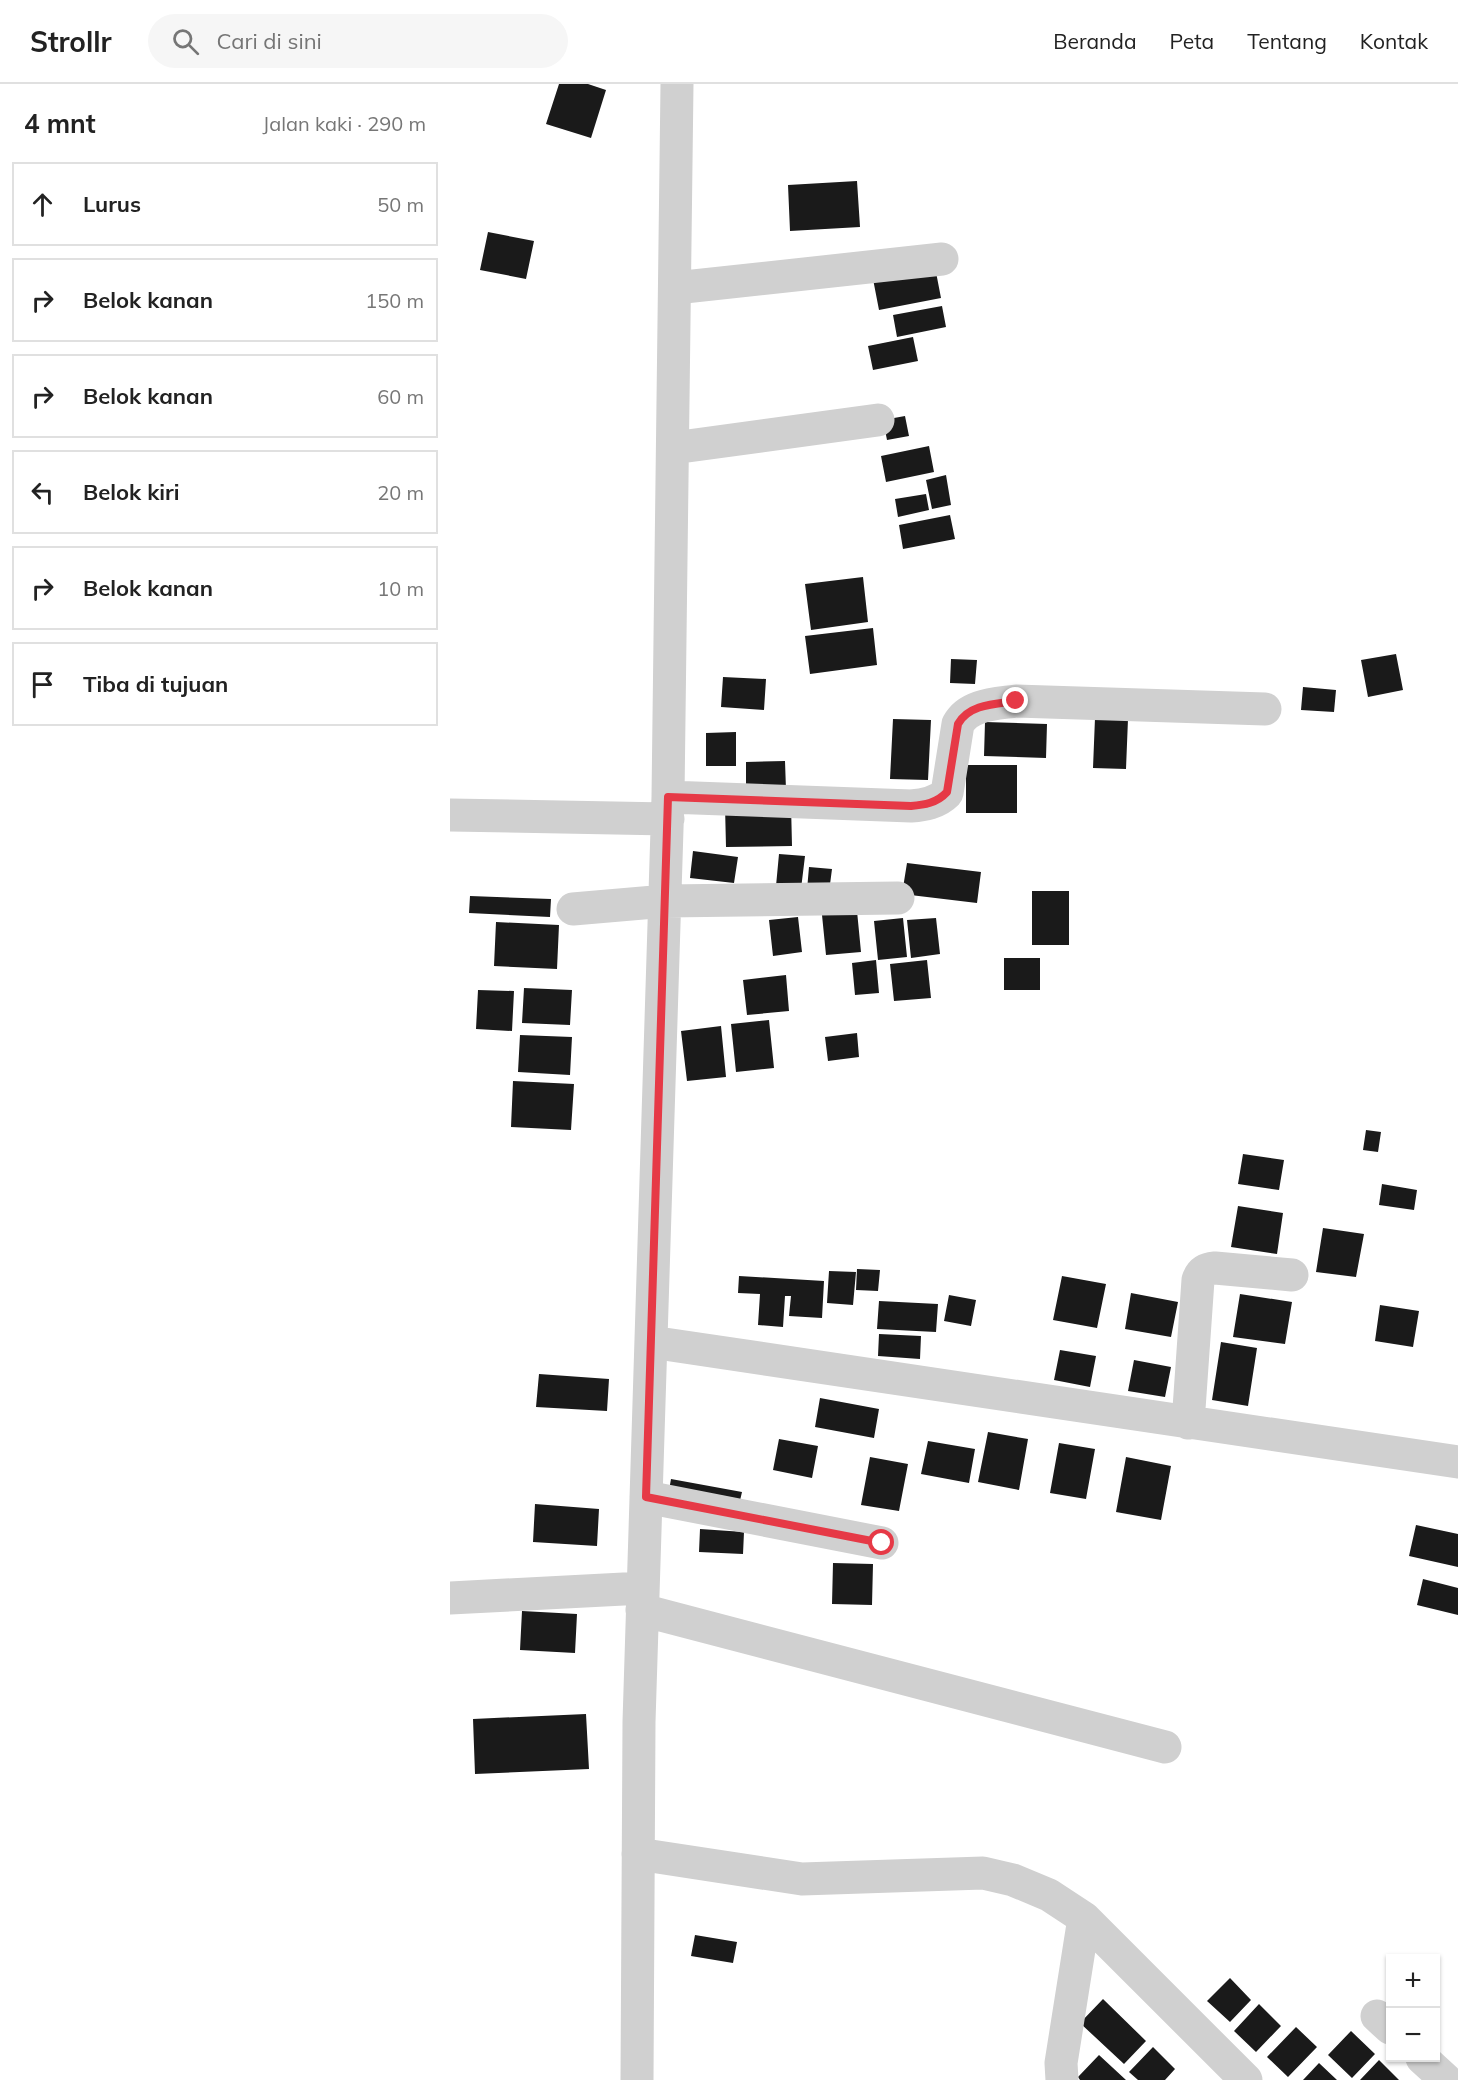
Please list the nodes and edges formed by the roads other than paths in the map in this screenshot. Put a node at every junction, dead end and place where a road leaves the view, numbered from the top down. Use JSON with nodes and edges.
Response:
{"nodes":[{"id":1,"x":677,"y":84,"type":"edge"},
{"id":2,"x":942,"y":259,"type":"dead end"},
{"id":3,"x":675,"y":288,"type":"junction"},
{"id":4,"x":878,"y":420,"type":"dead end"},
{"id":5,"x":673,"y":448,"type":"junction"},
{"id":6,"x":1265,"y":709,"type":"dead end"},
{"id":7,"x":668,"y":808,"type":"junction"},
{"id":8,"x":450,"y":815,"type":"edge"},
{"id":9,"x":898,"y":898,"type":"dead end"},
{"id":10,"x":666,"y":901,"type":"junction"},
{"id":11,"x":573,"y":909,"type":"dead end"},
{"id":12,"x":1292,"y":1275,"type":"dead end"},
{"id":13,"x":651,"y":1342,"type":"junction"},
{"id":14,"x":1188,"y":1423,"type":"junction"},
{"id":15,"x":1458,"y":1462,"type":"edge"},
{"id":16,"x":646,"y":1497,"type":"junction"},
{"id":17,"x":882,"y":1543,"type":"dead end"},
{"id":18,"x":450,"y":1598,"type":"edge"},
{"id":19,"x":643,"y":1599,"type":"junction"},
{"id":20,"x":1165,"y":1747,"type":"dead end"},
{"id":21,"x":638,"y":1854,"type":"junction"},
{"id":22,"x":1084,"y":1918,"type":"junction"},
{"id":23,"x":1426,"y":2062,"type":"edge"},
{"id":24,"x":637,"y":2080,"type":"edge"},
{"id":25,"x":1062,"y":2080,"type":"edge"},
{"id":26,"x":1246,"y":2080,"type":"edge"},
{"id":27,"x":1446,"y":2080,"type":"edge"}],
"edges":[{"from":1,"to":3,"type":"street"},
{"from":2,"to":3,"type":"street"},
{"from":3,"to":5,"type":"street"},
{"from":4,"to":5,"type":"street"},
{"from":5,"to":7,"type":"street"},
{"from":6,"to":7,"type":"street"},
{"from":7,"to":8,"type":"street"},
{"from":7,"to":10,"type":"street"},
{"from":9,"to":10,"type":"street"},
{"from":10,"to":11,"type":"street"},
{"from":10,"to":13,"type":"street"},
{"from":12,"to":14,"type":"street"},
{"from":13,"to":14,"type":"street"},
{"from":13,"to":16,"type":"street"},
{"from":14,"to":15,"type":"street"},
{"from":16,"to":17,"type":"street"},
{"from":16,"to":19,"type":"street"},
{"from":18,"to":19,"type":"street"},
{"from":19,"to":20,"type":"street"},
{"from":19,"to":21,"type":"street"},
{"from":21,"to":22,"type":"street"},
{"from":21,"to":24,"type":"street"},
{"from":22,"to":25,"type":"street"},
{"from":22,"to":26,"type":"street"},
{"from":23,"to":27,"type":"street"}]}
